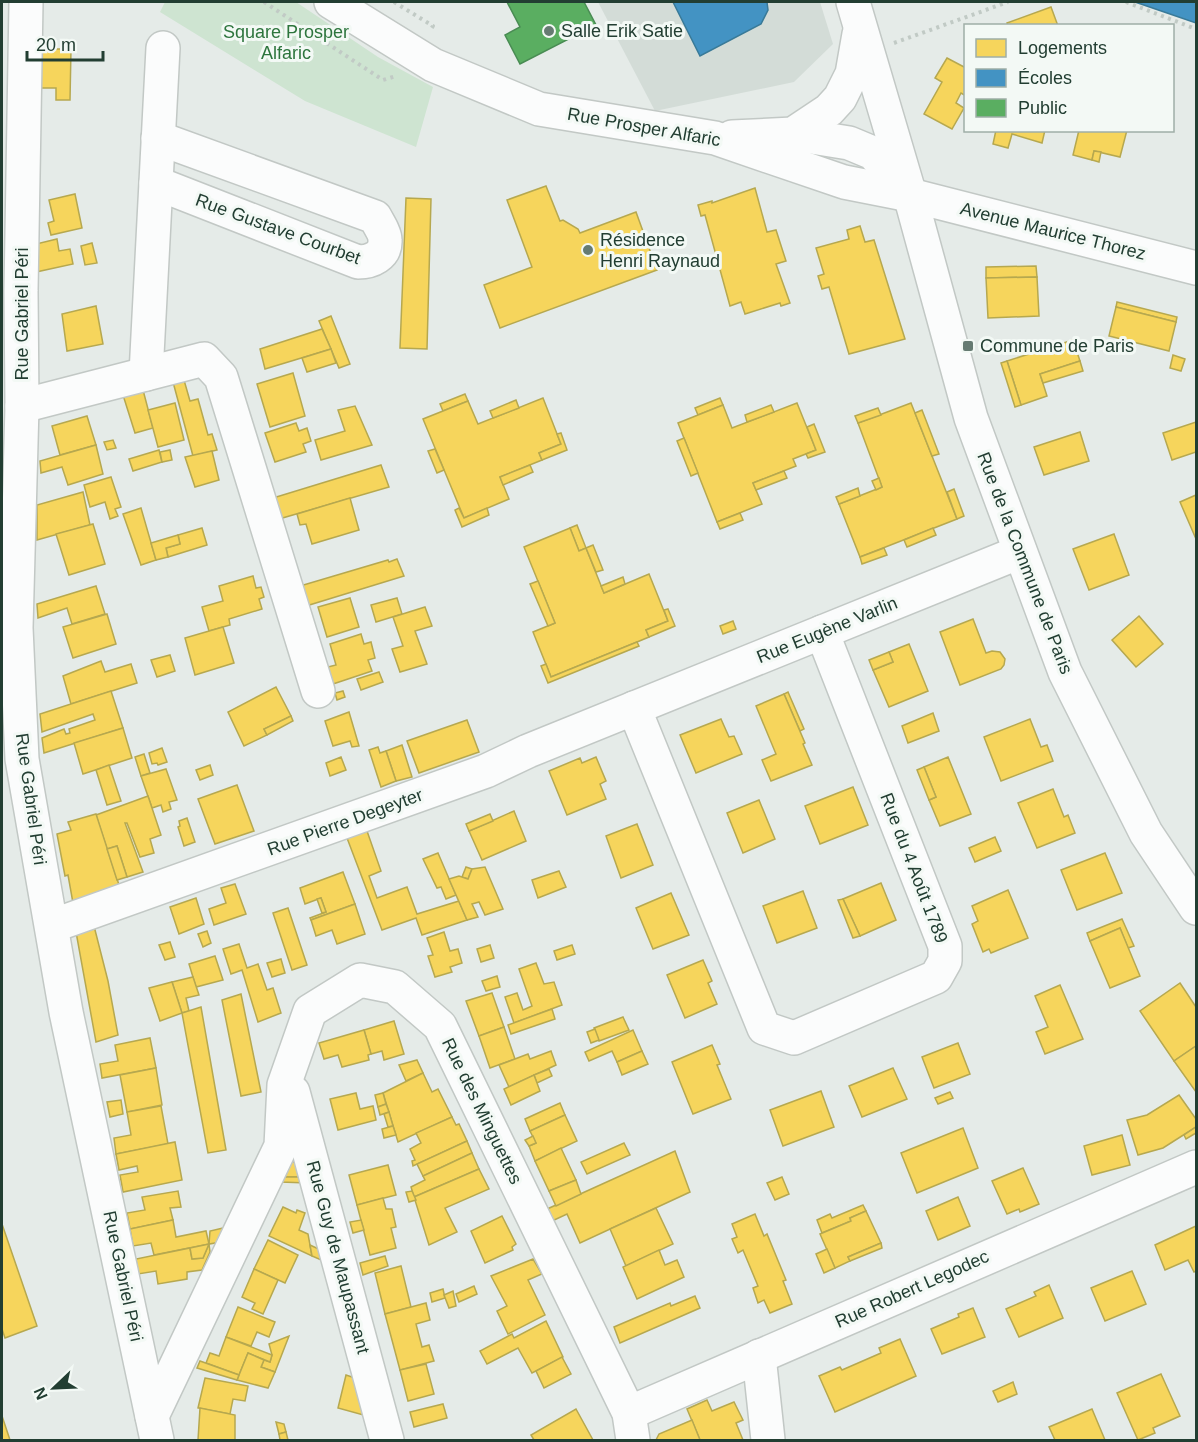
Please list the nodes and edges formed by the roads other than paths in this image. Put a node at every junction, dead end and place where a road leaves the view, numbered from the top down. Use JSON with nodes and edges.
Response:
{"nodes":[{"id":1,"x":26,"y":2,"type":"edge"},
{"id":2,"x":331,"y":2,"type":"edge"},
{"id":3,"x":861,"y":26,"type":"edge"},
{"id":4,"x":163,"y":48,"type":"dead end"},
{"id":5,"x":793,"y":134,"type":"junction"},
{"id":6,"x":158,"y":138,"type":"junction"},
{"id":7,"x":715,"y":138,"type":"junction"},
{"id":8,"x":156,"y":183,"type":"junction"},
{"id":9,"x":910,"y":195,"type":"junction"},
{"id":10,"x":1197,"y":268,"type":"edge"},
{"id":11,"x":146,"y":374,"type":"junction"},
{"id":12,"x":22,"y":406,"type":"junction"},
{"id":13,"x":1020,"y":552,"type":"junction"},
{"id":14,"x":822,"y":632,"type":"junction"},
{"id":15,"x":9,"y":671,"type":"edge"},
{"id":16,"x":318,"y":691,"type":"dead end"},
{"id":17,"x":634,"y":708,"type":"junction"},
{"id":18,"x":1197,"y":908,"type":"edge"},
{"id":19,"x":52,"y":926,"type":"junction"},
{"id":20,"x":288,"y":1073,"type":"junction"},
{"id":21,"x":1197,"y":1167,"type":"edge"},
{"id":22,"x":759,"y":1356,"type":"junction"},
{"id":23,"x":631,"y":1427,"type":"edge"},
{"id":24,"x":155,"y":1428,"type":"edge"},
{"id":25,"x":387,"y":1440,"type":"edge"},
{"id":26,"x":768,"y":1440,"type":"edge"}],
"edges":[{"from":1,"to":12,"type":"street","name":"Rue Gabriel Péri"},
{"from":2,"to":7,"type":"street","name":"Rue Prosper Alfaric"},
{"from":3,"to":5,"type":"street"},
{"from":3,"to":9,"type":"street","name":"Rue de la Commune de Paris"},
{"from":4,"to":6,"type":"street"},
{"from":5,"to":7,"type":"street"},
{"from":5,"to":9,"type":"street"},
{"from":6,"to":8,"type":"street"},
{"from":6,"to":8,"type":"street","name":"Rue Gustave Courbet"},
{"from":7,"to":9,"type":"street","name":"Rue Prosper Alfaric"},
{"from":8,"to":11,"type":"street"},
{"from":9,"to":10,"type":"street","name":"Avenue Maurice Thorez"},
{"from":9,"to":13,"type":"street","name":"Rue de la Commune de Paris"},
{"from":11,"to":12,"type":"street"},
{"from":11,"to":16,"type":"street"},
{"from":12,"to":15,"type":"street","name":"Rue Gabriel Péri"},
{"from":13,"to":14,"type":"street","name":"Rue Eugène Varlin"},
{"from":13,"to":18,"type":"street","name":"Rue de la Commune de Paris"},
{"from":14,"to":17,"type":"street","name":"Rue Eugène Varlin"},
{"from":14,"to":17,"type":"street","name":"Rue du 4 Août 1789"},
{"from":15,"to":19,"type":"street","name":"Rue Gabriel Péri"},
{"from":17,"to":19,"type":"street","name":"Rue Pierre Degeyter"},
{"from":19,"to":24,"type":"street","name":"Rue Gabriel Péri"},
{"from":20,"to":23,"type":"street","name":"Rue des Minguettes"},
{"from":20,"to":24,"type":"street","name":"Rue des Minguettes"},
{"from":20,"to":25,"type":"street","name":"Rue Guy de Maupassant"},
{"from":21,"to":22,"type":"street","name":"Rue Robert Legodec"},
{"from":22,"to":23,"type":"street","name":"Rue Robert Legodec"},
{"from":22,"to":26,"type":"street"}]}
